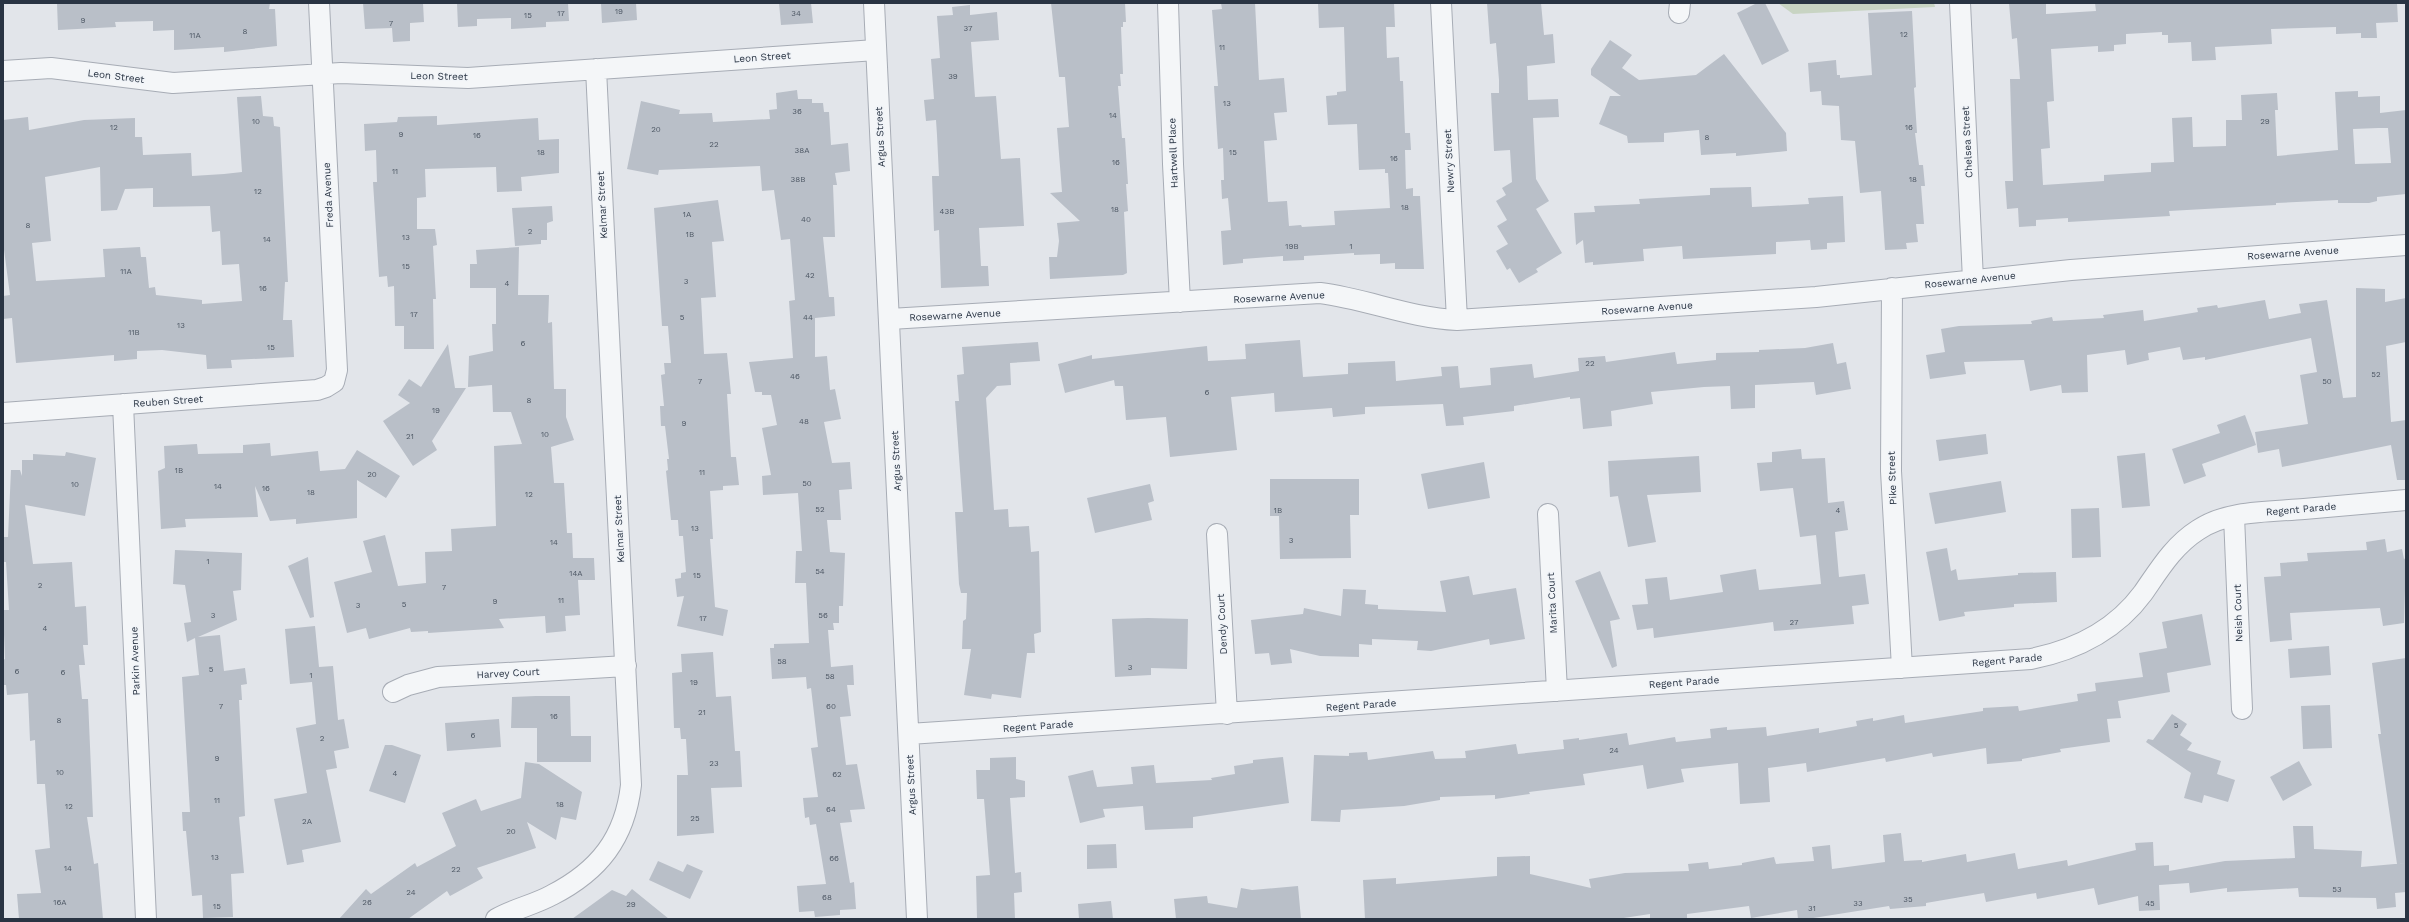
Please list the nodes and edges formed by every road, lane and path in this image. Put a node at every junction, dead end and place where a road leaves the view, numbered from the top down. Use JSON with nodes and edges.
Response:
{"nodes":[{"id":1,"x":319,"y":3,"type":"edge"},
{"id":2,"x":874,"y":3,"type":"edge"},
{"id":3,"x":1168,"y":3,"type":"edge"},
{"id":4,"x":1441,"y":3,"type":"edge"},
{"id":5,"x":1960,"y":3,"type":"edge"},
{"id":6,"x":876,"y":50,"type":"junction"},
{"id":7,"x":596,"y":69,"type":"junction"},
{"id":8,"x":3,"y":71,"type":"edge"},
{"id":9,"x":323,"y":74,"type":"junction"},
{"id":10,"x":2406,"y":245,"type":"edge"},
{"id":11,"x":1973,"y":280,"type":"junction"},
{"id":12,"x":1892,"y":288,"type":"junction"},
{"id":13,"x":1180,"y":302,"type":"junction"},
{"id":14,"x":890,"y":319,"type":"junction"},
{"id":15,"x":1457,"y":320,"type":"junction"},
{"id":16,"x":331,"y":384,"type":"joint"},
{"id":17,"x":123,"y":404,"type":"junction"},
{"id":18,"x":3,"y":413,"type":"edge"},
{"id":19,"x":2406,"y":500,"type":"edge"},
{"id":20,"x":1548,"y":514,"type":"dead end"},
{"id":21,"x":2234,"y":516,"type":"junction"},
{"id":22,"x":1216,"y":534,"type":"dead end"},
{"id":23,"x":626,"y":666,"type":"junction"},
{"id":24,"x":1902,"y":668,"type":"junction"},
{"id":25,"x":1557,"y":691,"type":"junction"},
{"id":26,"x":393,"y":692,"type":"dead end"},
{"id":27,"x":2242,"y":709,"type":"dead end"},
{"id":28,"x":1227,"y":714,"type":"junction"},
{"id":29,"x":909,"y":734,"type":"junction"},
{"id":30,"x":146,"y":919,"type":"edge"},
{"id":31,"x":496,"y":919,"type":"edge"},
{"id":32,"x":918,"y":919,"type":"edge"}],
"edges":[{"from":1,"to":9,"type":"street","name":"Freda Avenue"},
{"from":2,"to":6,"type":"street","name":"Argus Street"},
{"from":3,"to":13,"type":"street","name":"Hartwell Place"},
{"from":4,"to":15,"type":"street","name":"Newry Street"},
{"from":5,"to":11,"type":"street","name":"Chelsea Street"},
{"from":6,"to":7,"type":"street","name":"Leon Street"},
{"from":6,"to":14,"type":"street","name":"Argus Street"},
{"from":7,"to":9,"type":"street","name":"Leon Street"},
{"from":7,"to":23,"type":"street","name":"Kelmar Street"},
{"from":8,"to":9,"type":"street","name":"Leon Street"},
{"from":9,"to":16,"type":"street","name":"Freda Avenue"},
{"from":10,"to":11,"type":"street","name":"Rosewarne Avenue"},
{"from":11,"to":12,"type":"street","name":"Rosewarne Avenue"},
{"from":12,"to":15,"type":"street","name":"Rosewarne Avenue"},
{"from":12,"to":24,"type":"street","name":"Pike Street"},
{"from":13,"to":14,"type":"street","name":"Rosewarne Avenue"},
{"from":13,"to":15,"type":"street","name":"Rosewarne Avenue"},
{"from":14,"to":29,"type":"street","name":"Argus Street"},
{"from":16,"to":17,"type":"street","name":"Reuben Street"},
{"from":17,"to":18,"type":"street","name":"Reuben Street"},
{"from":17,"to":30,"type":"street","name":"Parkin Avenue"},
{"from":19,"to":21,"type":"street","name":"Regent Parade"},
{"from":20,"to":25,"type":"street","name":"Marita Court"},
{"from":21,"to":24,"type":"street","name":"Regent Parade"},
{"from":21,"to":27,"type":"street","name":"Neish Court"},
{"from":22,"to":28,"type":"street","name":"Dendy Court"},
{"from":23,"to":26,"type":"street","name":"Harvey Court"},
{"from":23,"to":31,"type":"street","name":"Kelmar Street"},
{"from":24,"to":25,"type":"street","name":"Regent Parade"},
{"from":25,"to":28,"type":"street","name":"Regent Parade"},
{"from":28,"to":29,"type":"street","name":"Regent Parade"},
{"from":29,"to":32,"type":"street","name":"Argus Street"}]}
